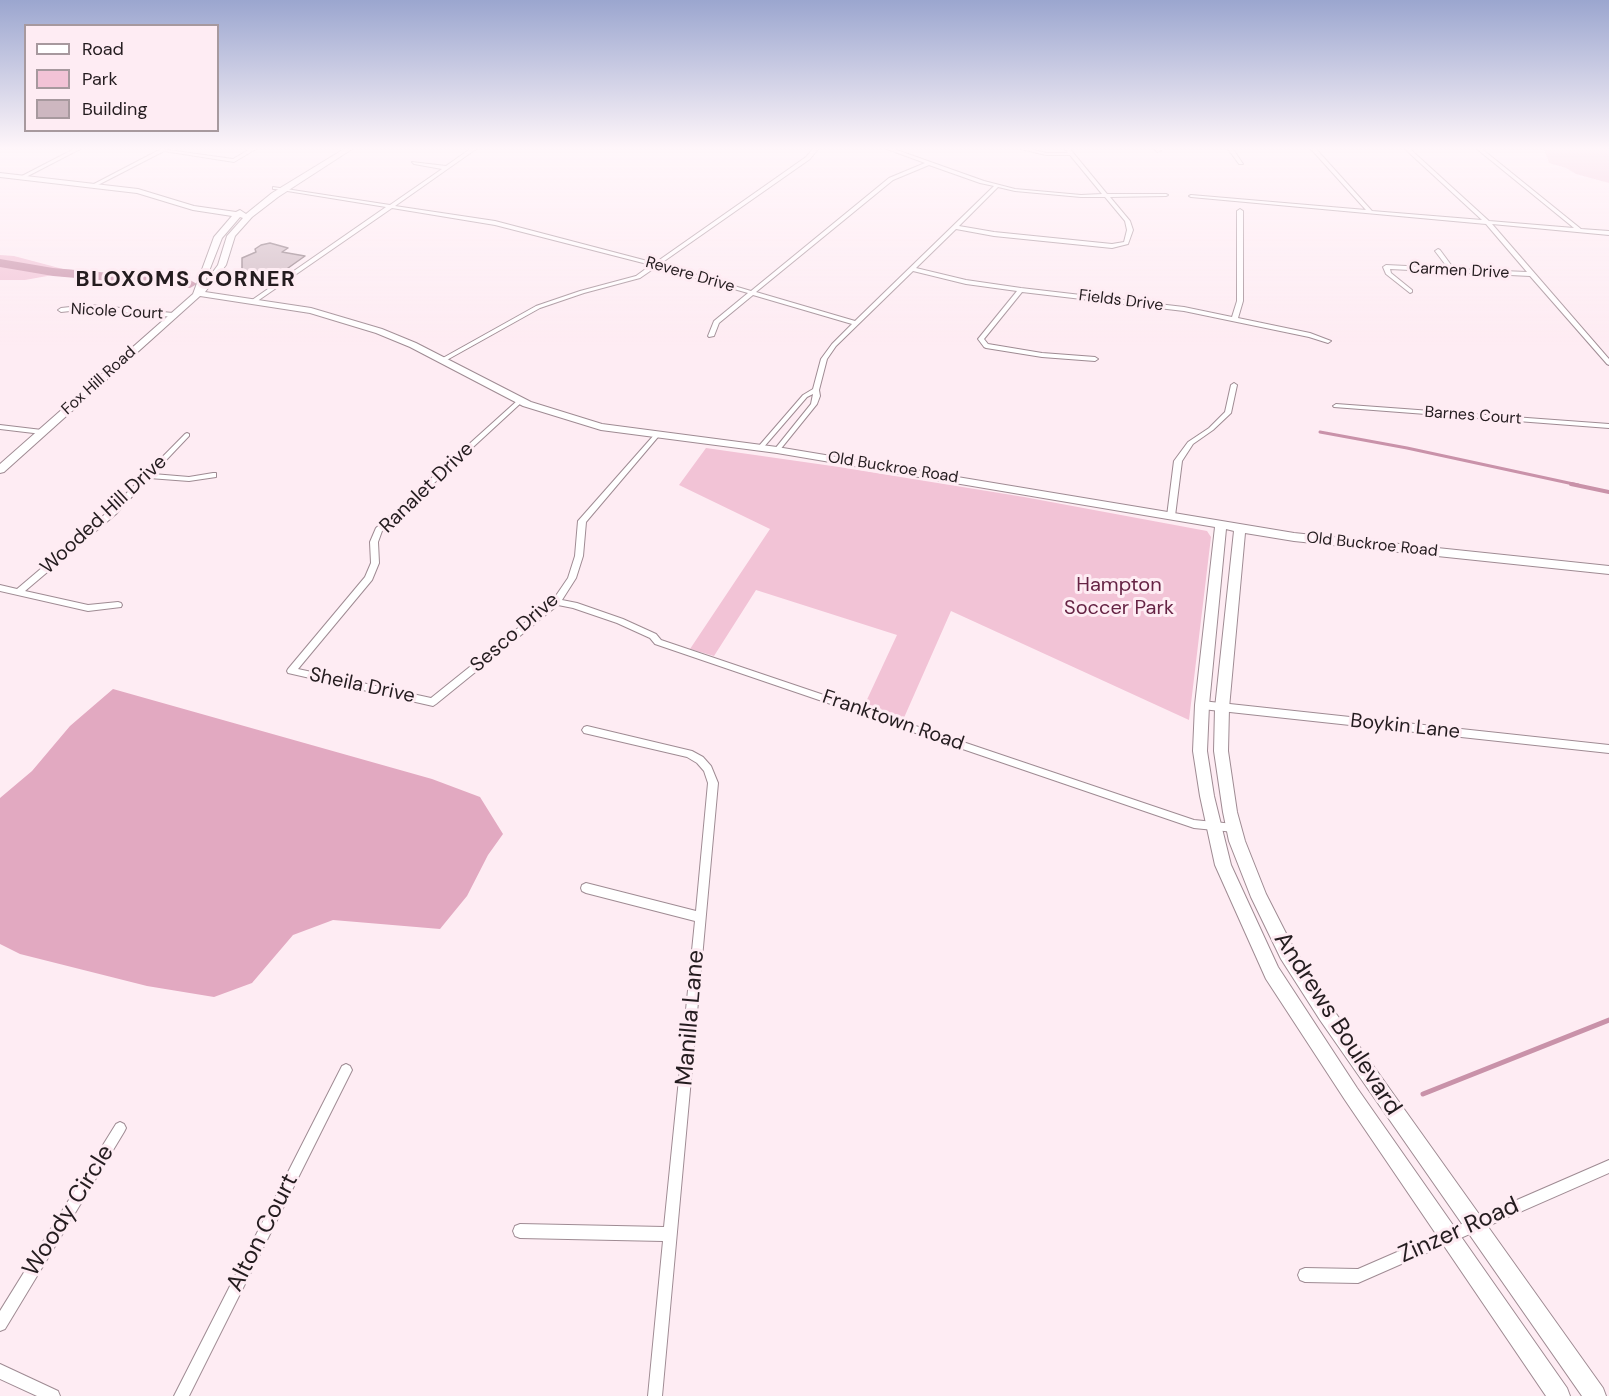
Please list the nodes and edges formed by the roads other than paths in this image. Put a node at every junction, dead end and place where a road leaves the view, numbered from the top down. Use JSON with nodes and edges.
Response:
{"nodes":[{"id":1,"x":232,"y":214,"type":"edge"},
{"id":2,"x":250,"y":214,"type":"edge"},
{"id":3,"x":380,"y":214,"type":"edge"},
{"id":4,"x":441,"y":214,"type":"edge"},
{"id":5,"x":729,"y":214,"type":"edge"},
{"id":6,"x":848,"y":214,"type":"edge"},
{"id":7,"x":969,"y":214,"type":"edge"},
{"id":8,"x":1120,"y":214,"type":"edge"},
{"id":9,"x":1240,"y":214,"type":"edge"},
{"id":10,"x":1396,"y":214,"type":"edge"},
{"id":11,"x":1478,"y":214,"type":"edge"},
{"id":12,"x":1559,"y":214,"type":"edge"},
{"id":13,"x":237,"y":215,"type":"junction"},
{"id":14,"x":247,"y":216,"type":"junction"},
{"id":15,"x":1487,"y":222,"type":"junction"},
{"id":16,"x":956,"y":227,"type":"junction"},
{"id":17,"x":1579,"y":230,"type":"junction"},
{"id":18,"x":1609,"y":233,"type":"edge"},
{"id":19,"x":1438,"y":251,"type":"dead end"},
{"id":20,"x":657,"y":266,"type":"junction"},
{"id":21,"x":913,"y":269,"type":"junction"},
{"id":22,"x":1453,"y":271,"type":"junction"},
{"id":23,"x":1533,"y":274,"type":"junction"},
{"id":24,"x":1021,"y":290,"type":"junction"},
{"id":25,"x":1410,"y":291,"type":"dead end"},
{"id":26,"x":197,"y":293,"type":"junction"},
{"id":27,"x":753,"y":293,"type":"junction"},
{"id":28,"x":254,"y":301,"type":"junction"},
{"id":29,"x":61,"y":310,"type":"dead end"},
{"id":30,"x":173,"y":315,"type":"junction"},
{"id":31,"x":1234,"y":320,"type":"junction"},
{"id":32,"x":856,"y":323,"type":"junction"},
{"id":33,"x":711,"y":336,"type":"dead end"},
{"id":34,"x":1328,"y":341,"type":"dead end"},
{"id":35,"x":1095,"y":358,"type":"dead end"},
{"id":36,"x":443,"y":360,"type":"junction"},
{"id":37,"x":1609,"y":363,"type":"edge"},
{"id":38,"x":1234,"y":385,"type":"dead end"},
{"id":39,"x":816,"y":390,"type":"junction"},
{"id":40,"x":520,"y":401,"type":"junction"},
{"id":41,"x":1336,"y":406,"type":"dead end"},
{"id":42,"x":1609,"y":426,"type":"edge"},
{"id":43,"x":0,"y":427,"type":"edge"},
{"id":44,"x":42,"y":432,"type":"junction"},
{"id":45,"x":187,"y":435,"type":"dead end"},
{"id":46,"x":656,"y":436,"type":"junction"},
{"id":47,"x":761,"y":447,"type":"junction"},
{"id":48,"x":777,"y":450,"type":"junction"},
{"id":49,"x":0,"y":470,"type":"edge"},
{"id":50,"x":213,"y":475,"type":"dead end"},
{"id":51,"x":149,"y":476,"type":"junction"},
{"id":52,"x":1171,"y":516,"type":"junction"},
{"id":53,"x":1221,"y":525,"type":"junction"},
{"id":54,"x":1240,"y":528,"type":"junction"},
{"id":55,"x":1609,"y":570,"type":"edge"},
{"id":56,"x":0,"y":588,"type":"edge"},
{"id":57,"x":20,"y":592,"type":"junction"},
{"id":58,"x":556,"y":602,"type":"junction"},
{"id":59,"x":118,"y":605,"type":"dead end"},
{"id":60,"x":291,"y":671,"type":"joint"},
{"id":61,"x":433,"y":702,"type":"joint"},
{"id":62,"x":1202,"y":705,"type":"junction"},
{"id":63,"x":1222,"y":708,"type":"junction"},
{"id":64,"x":587,"y":730,"type":"dead end"},
{"id":65,"x":1609,"y":749,"type":"edge"},
{"id":66,"x":1214,"y":827,"type":"junction"},
{"id":67,"x":1234,"y":828,"type":"junction"},
{"id":68,"x":586,"y":888,"type":"dead end"},
{"id":69,"x":700,"y":917,"type":"junction"},
{"id":70,"x":346,"y":1070,"type":"dead end"},
{"id":71,"x":120,"y":1128,"type":"dead end"},
{"id":72,"x":1609,"y":1166,"type":"edge"},
{"id":73,"x":1474,"y":1224,"type":"junction"},
{"id":74,"x":520,"y":1231,"type":"dead end"},
{"id":75,"x":670,"y":1234,"type":"junction"},
{"id":76,"x":1449,"y":1235,"type":"junction"},
{"id":77,"x":1305,"y":1275,"type":"dead end"},
{"id":78,"x":0,"y":1324,"type":"edge"},
{"id":79,"x":0,"y":1371,"type":"edge"},
{"id":80,"x":53,"y":1396,"type":"edge"},
{"id":81,"x":181,"y":1396,"type":"edge"},
{"id":82,"x":655,"y":1396,"type":"edge"},
{"id":83,"x":1559,"y":1396,"type":"edge"},
{"id":84,"x":1595,"y":1396,"type":"edge"}],
"edges":[{"from":1,"to":13,"type":"street"},
{"from":2,"to":14,"type":"street","name":"Fox Hill Road"},
{"from":3,"to":28,"type":"street"},
{"from":4,"to":20,"type":"street","name":"Revere Drive"},
{"from":5,"to":20,"type":"street"},
{"from":6,"to":27,"type":"street"},
{"from":7,"to":16,"type":"street"},
{"from":8,"to":16,"type":"street"},
{"from":9,"to":31,"type":"street"},
{"from":10,"to":15,"type":"street"},
{"from":11,"to":15,"type":"street"},
{"from":12,"to":17,"type":"street"},
{"from":13,"to":14,"type":"street"},
{"from":13,"to":26,"type":"street"},
{"from":14,"to":26,"type":"street","name":"Fox Hill Road"},
{"from":15,"to":17,"type":"street"},
{"from":15,"to":23,"type":"street"},
{"from":16,"to":21,"type":"street"},
{"from":17,"to":18,"type":"street"},
{"from":19,"to":22,"type":"street"},
{"from":20,"to":27,"type":"street","name":"Revere Drive"},
{"from":20,"to":36,"type":"street"},
{"from":21,"to":24,"type":"street","name":"Fields Drive"},
{"from":21,"to":32,"type":"street"},
{"from":22,"to":23,"type":"street","name":"Carmen Drive"},
{"from":22,"to":25,"type":"street","name":"Carmen Drive"},
{"from":23,"to":37,"type":"street"},
{"from":24,"to":31,"type":"street","name":"Fields Drive"},
{"from":24,"to":35,"type":"street"},
{"from":26,"to":28,"type":"street","name":"Old Buckroe Road"},
{"from":26,"to":30,"type":"street","name":"Fox Hill Road"},
{"from":27,"to":32,"type":"street","name":"Revere Drive"},
{"from":27,"to":33,"type":"street"},
{"from":28,"to":36,"type":"street","name":"Old Buckroe Road"},
{"from":29,"to":30,"type":"street","name":"Nicole Court"},
{"from":30,"to":44,"type":"street","name":"Fox Hill Road"},
{"from":31,"to":34,"type":"street","name":"Fields Drive"},
{"from":32,"to":39,"type":"street"},
{"from":36,"to":40,"type":"street","name":"Old Buckroe Road"},
{"from":38,"to":52,"type":"street"},
{"from":39,"to":47,"type":"street"},
{"from":39,"to":48,"type":"street"},
{"from":40,"to":46,"type":"street","name":"Old Buckroe Road"},
{"from":40,"to":60,"type":"street","name":"Ranalet Drive"},
{"from":41,"to":42,"type":"street","name":"Barnes Court"},
{"from":43,"to":44,"type":"street"},
{"from":44,"to":49,"type":"street","name":"Fox Hill Road"},
{"from":45,"to":51,"type":"street","name":"Wooded Hill Drive"},
{"from":46,"to":47,"type":"street","name":"Old Buckroe Road"},
{"from":46,"to":58,"type":"street","name":"Sesco Drive"},
{"from":47,"to":48,"type":"street","name":"Old Buckroe Road"},
{"from":48,"to":52,"type":"street","name":"Old Buckroe Road"},
{"from":50,"to":51,"type":"street"},
{"from":51,"to":57,"type":"street","name":"Wooded Hill Drive"},
{"from":52,"to":53,"type":"street","name":"Old Buckroe Road"},
{"from":53,"to":54,"type":"street","name":"Old Buckroe Road"},
{"from":53,"to":62,"type":"street","name":"Andrews Boulevard"},
{"from":54,"to":55,"type":"street","name":"Old Buckroe Road"},
{"from":54,"to":63,"type":"street","name":"Andrews Boulevard"},
{"from":56,"to":57,"type":"street"},
{"from":57,"to":59,"type":"street"},
{"from":58,"to":61,"type":"street","name":"Sesco Drive"},
{"from":58,"to":66,"type":"street","name":"Franktown Road"},
{"from":60,"to":61,"type":"street","name":"Sheila Drive"},
{"from":62,"to":63,"type":"street","name":"Boykin Lane"},
{"from":62,"to":66,"type":"street","name":"Andrews Boulevard"},
{"from":63,"to":65,"type":"street","name":"Boykin Lane"},
{"from":63,"to":67,"type":"street","name":"Andrews Boulevard"},
{"from":64,"to":69,"type":"street","name":"Manilla Lane"},
{"from":66,"to":67,"type":"street","name":"Franktown Road"},
{"from":66,"to":76,"type":"street","name":"Andrews Boulevard"},
{"from":67,"to":73,"type":"street","name":"Andrews Boulevard"},
{"from":68,"to":69,"type":"street"},
{"from":69,"to":75,"type":"street","name":"Manilla Lane"},
{"from":70,"to":81,"type":"street","name":"Alton Court"},
{"from":71,"to":78,"type":"street","name":"Woody Circle"},
{"from":72,"to":73,"type":"street","name":"Zinzer Road"},
{"from":73,"to":76,"type":"street","name":"Zinzer Road"},
{"from":73,"to":84,"type":"street","name":"Andrews Boulevard"},
{"from":74,"to":75,"type":"street"},
{"from":75,"to":82,"type":"street","name":"Manilla Lane"},
{"from":76,"to":77,"type":"street","name":"Zinzer Road"},
{"from":76,"to":83,"type":"street","name":"Andrews Boulevard"},
{"from":79,"to":80,"type":"street"}]}
